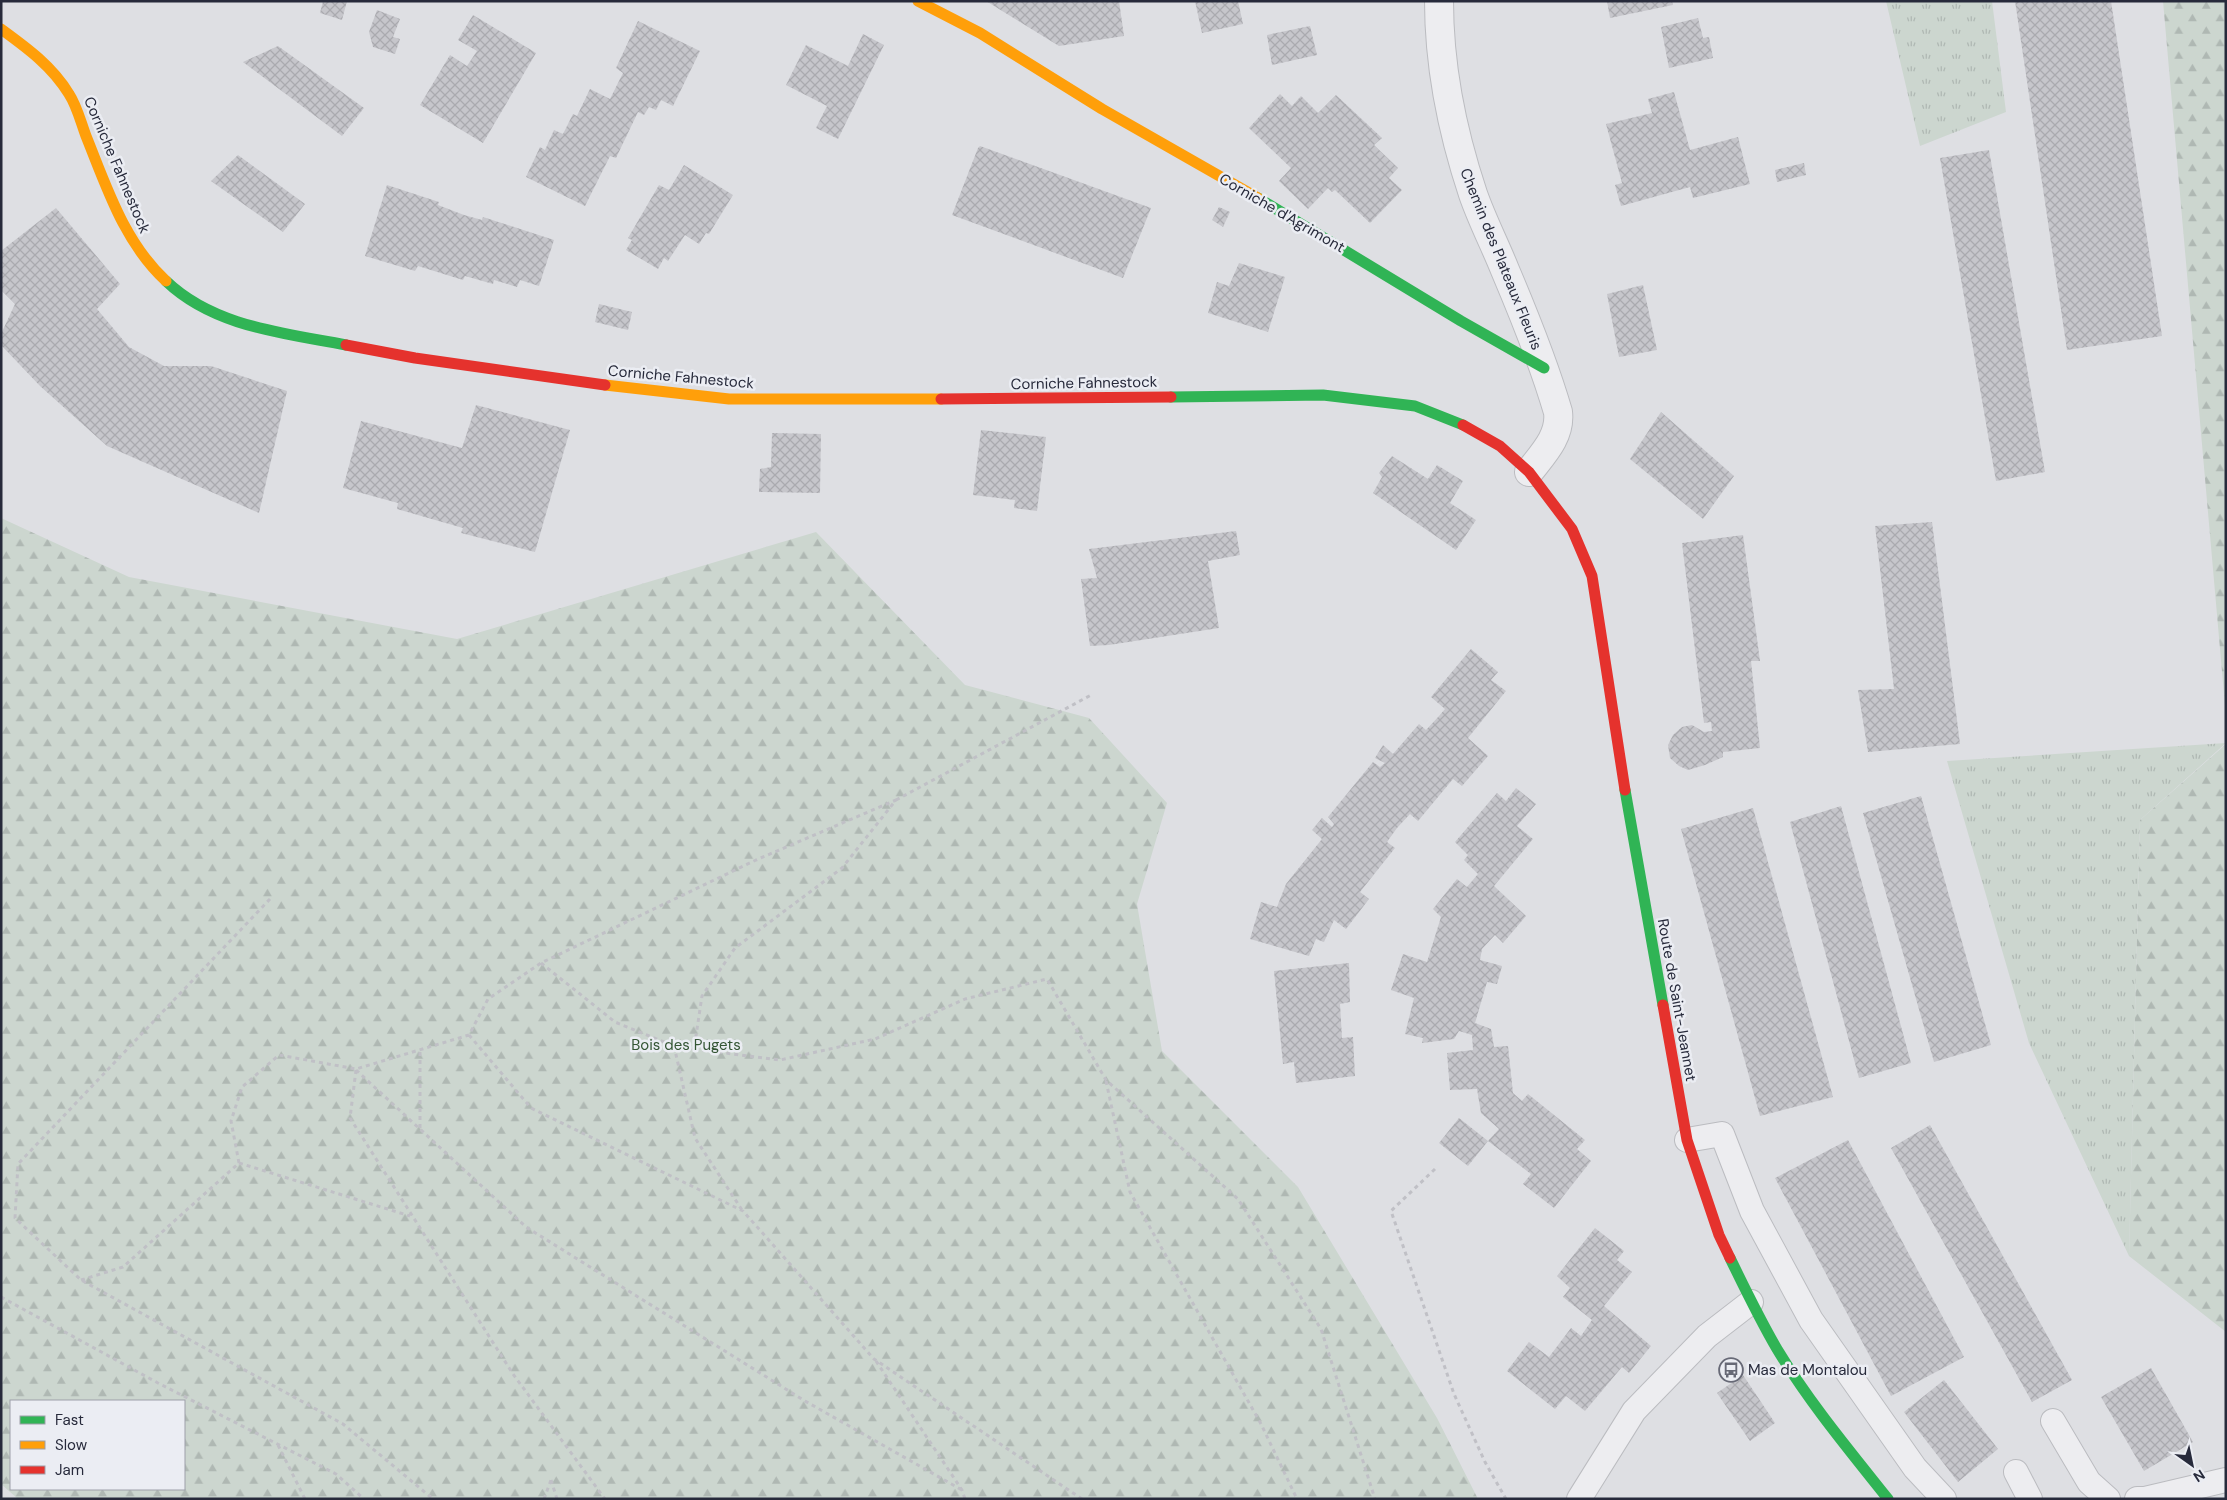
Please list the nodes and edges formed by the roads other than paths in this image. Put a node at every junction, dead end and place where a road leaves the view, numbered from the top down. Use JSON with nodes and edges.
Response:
{"nodes":[{"id":1,"x":918,"y":1,"type":"edge"},
{"id":2,"x":1439,"y":1,"type":"edge"},
{"id":3,"x":1,"y":29,"type":"edge"},
{"id":4,"x":1544,"y":368,"type":"junction"},
{"id":5,"x":1529,"y":472,"type":"junction"},
{"id":6,"x":1687,"y":1140,"type":"junction"},
{"id":7,"x":1751,"y":1302,"type":"junction"},
{"id":8,"x":2054,"y":1421,"type":"dead end"},
{"id":9,"x":2016,"y":1472,"type":"dead end"},
{"id":10,"x":2226,"y":1480,"type":"edge"},
{"id":11,"x":1580,"y":1499,"type":"edge"},
{"id":12,"x":1888,"y":1499,"type":"edge"},
{"id":13,"x":1944,"y":1499,"type":"edge"},
{"id":14,"x":2030,"y":1499,"type":"edge"},
{"id":15,"x":2108,"y":1499,"type":"edge"},
{"id":16,"x":2137,"y":1499,"type":"edge"}],
"edges":[{"from":1,"to":4,"type":"main road","name":"Corniche d'Agrimont"},
{"from":2,"to":4,"type":"street","name":"Chemin des Plateaux Fleuris"},
{"from":3,"to":5,"type":"main road","name":"Corniche Fahnestock"},
{"from":4,"to":5,"type":"street"},
{"from":5,"to":6,"type":"main road","name":"Route de Saint-Jeannet"},
{"from":6,"to":7,"type":"main road","name":"Route de Saint-Jeannet"},
{"from":6,"to":13,"type":"lane"},
{"from":7,"to":11,"type":"lane"},
{"from":7,"to":12,"type":"main road","name":"Route de Saint-Jeannet"},
{"from":8,"to":15,"type":"lane"},
{"from":9,"to":14,"type":"lane"},
{"from":10,"to":16,"type":"lane"}]}
